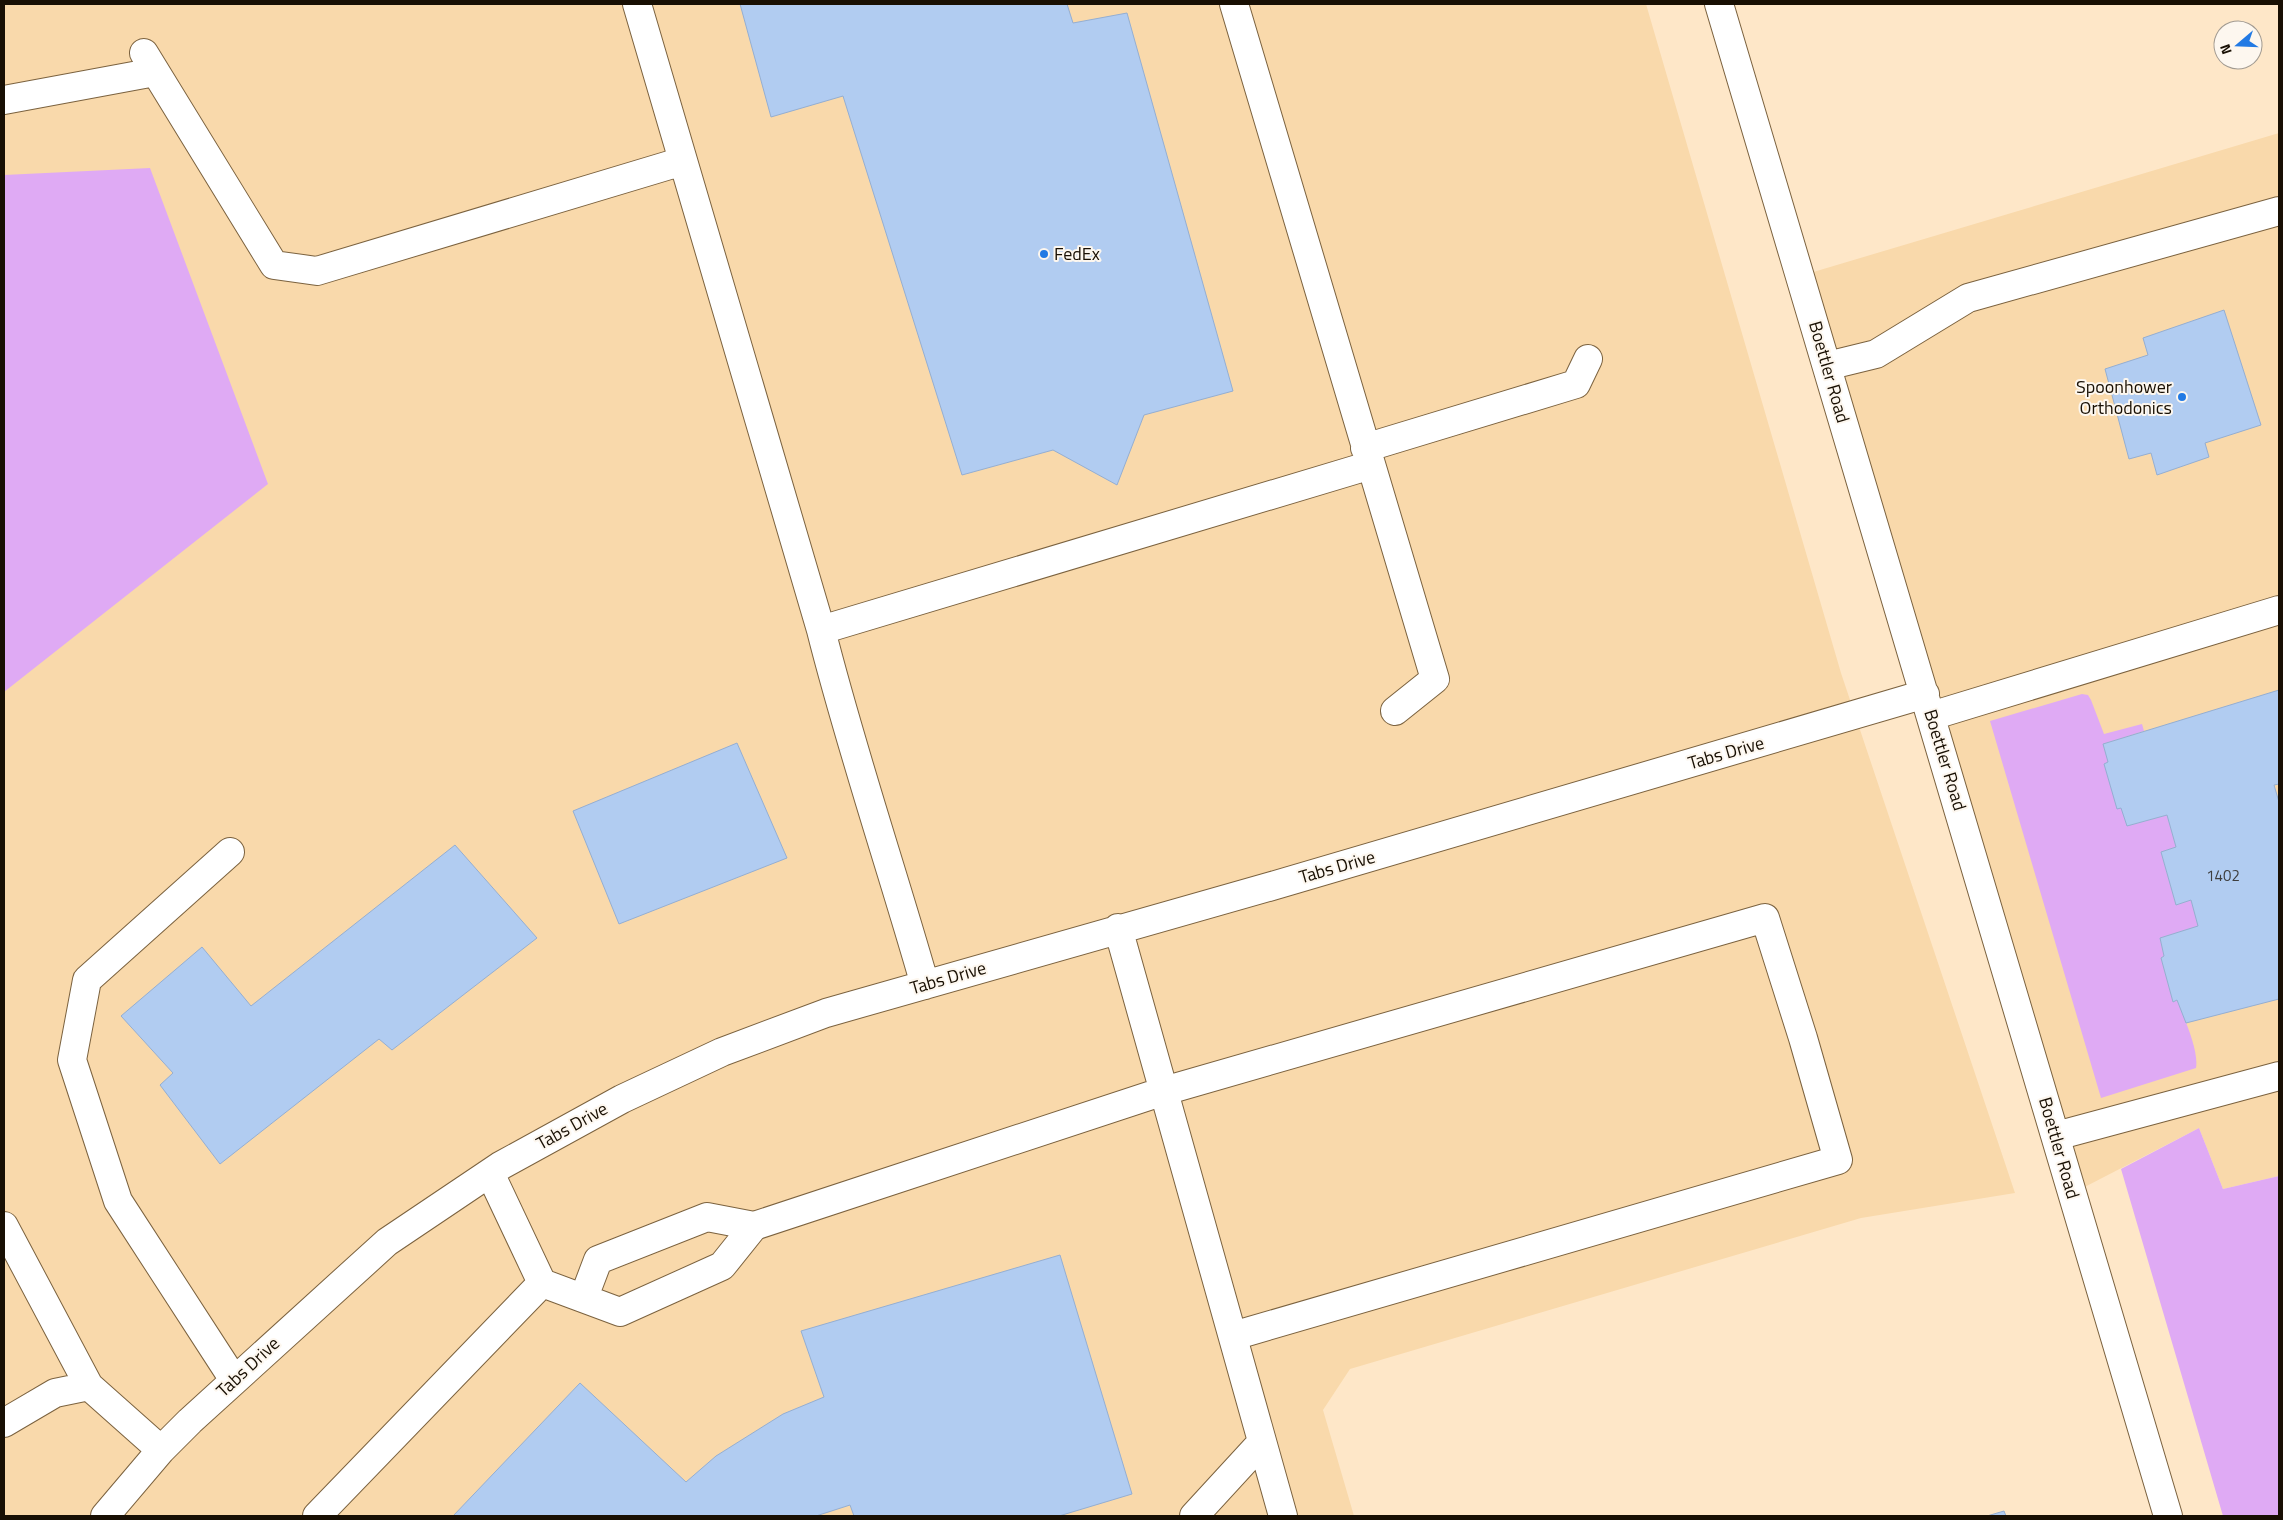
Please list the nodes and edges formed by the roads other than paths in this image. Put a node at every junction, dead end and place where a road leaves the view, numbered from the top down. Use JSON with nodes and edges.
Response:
{"nodes":[{"id":1,"x":637,"y":4,"type":"edge"},
{"id":2,"x":1234,"y":4,"type":"edge"},
{"id":3,"x":1719,"y":4,"type":"edge"},
{"id":4,"x":4,"y":100,"type":"edge"},
{"id":5,"x":683,"y":161,"type":"junction"},
{"id":6,"x":2279,"y":211,"type":"edge"},
{"id":7,"x":1588,"y":359,"type":"dead end"},
{"id":8,"x":1827,"y":366,"type":"junction"},
{"id":9,"x":1368,"y":457,"type":"junction"},
{"id":10,"x":2279,"y":610,"type":"edge"},
{"id":11,"x":821,"y":630,"type":"junction"},
{"id":12,"x":1928,"y":706,"type":"junction"},
{"id":13,"x":1395,"y":710,"type":"dead end"},
{"id":14,"x":230,"y":852,"type":"dead end"},
{"id":15,"x":1118,"y":928,"type":"junction"},
{"id":16,"x":925,"y":985,"type":"junction"},
{"id":17,"x":2279,"y":1076,"type":"edge"},
{"id":18,"x":1164,"y":1091,"type":"junction"},
{"id":19,"x":2056,"y":1136,"type":"junction"},
{"id":20,"x":490,"y":1173,"type":"junction"},
{"id":21,"x":4,"y":1226,"type":"edge"},
{"id":22,"x":754,"y":1226,"type":"junction"},
{"id":23,"x":542,"y":1283,"type":"junction"},
{"id":24,"x":584,"y":1297,"type":"junction"},
{"id":25,"x":1233,"y":1336,"type":"junction"},
{"id":26,"x":234,"y":1380,"type":"junction"},
{"id":27,"x":89,"y":1386,"type":"junction"},
{"id":28,"x":4,"y":1423,"type":"edge"},
{"id":29,"x":1262,"y":1442,"type":"junction"},
{"id":30,"x":161,"y":1450,"type":"junction"},
{"id":31,"x":105,"y":1516,"type":"edge"},
{"id":32,"x":317,"y":1516,"type":"edge"},
{"id":33,"x":1194,"y":1516,"type":"edge"},
{"id":34,"x":1283,"y":1516,"type":"edge"},
{"id":35,"x":2168,"y":1516,"type":"edge"}],
"edges":[{"from":1,"to":5,"type":"street"},
{"from":2,"to":9,"type":"street"},
{"from":3,"to":8,"type":"street","name":"Boettler Road"},
{"from":4,"to":5,"type":"street"},
{"from":5,"to":11,"type":"street"},
{"from":6,"to":8,"type":"street"},
{"from":7,"to":9,"type":"street"},
{"from":8,"to":12,"type":"street","name":"Boettler Road"},
{"from":9,"to":11,"type":"street"},
{"from":9,"to":13,"type":"street"},
{"from":10,"to":12,"type":"street","name":"Tabs Drive"},
{"from":11,"to":16,"type":"street"},
{"from":12,"to":15,"type":"street","name":"Tabs Drive"},
{"from":12,"to":19,"type":"street","name":"Boettler Road"},
{"from":14,"to":26,"type":"street"},
{"from":15,"to":16,"type":"street","name":"Tabs Drive"},
{"from":15,"to":18,"type":"street"},
{"from":16,"to":20,"type":"street","name":"Tabs Drive"},
{"from":17,"to":19,"type":"street"},
{"from":18,"to":22,"type":"street"},
{"from":18,"to":25,"type":"street"},
{"from":18,"to":25,"type":"street"},
{"from":19,"to":35,"type":"street","name":"Boettler Road"},
{"from":20,"to":23,"type":"street"},
{"from":20,"to":26,"type":"street","name":"Tabs Drive"},
{"from":21,"to":27,"type":"street"},
{"from":22,"to":24,"type":"street"},
{"from":22,"to":24,"type":"street"},
{"from":23,"to":24,"type":"street"},
{"from":23,"to":32,"type":"street"},
{"from":25,"to":29,"type":"street"},
{"from":26,"to":30,"type":"street","name":"Tabs Drive"},
{"from":27,"to":28,"type":"street"},
{"from":27,"to":30,"type":"street"},
{"from":29,"to":33,"type":"street"},
{"from":29,"to":34,"type":"street"},
{"from":30,"to":31,"type":"street","name":"Tabs Drive"}]}
